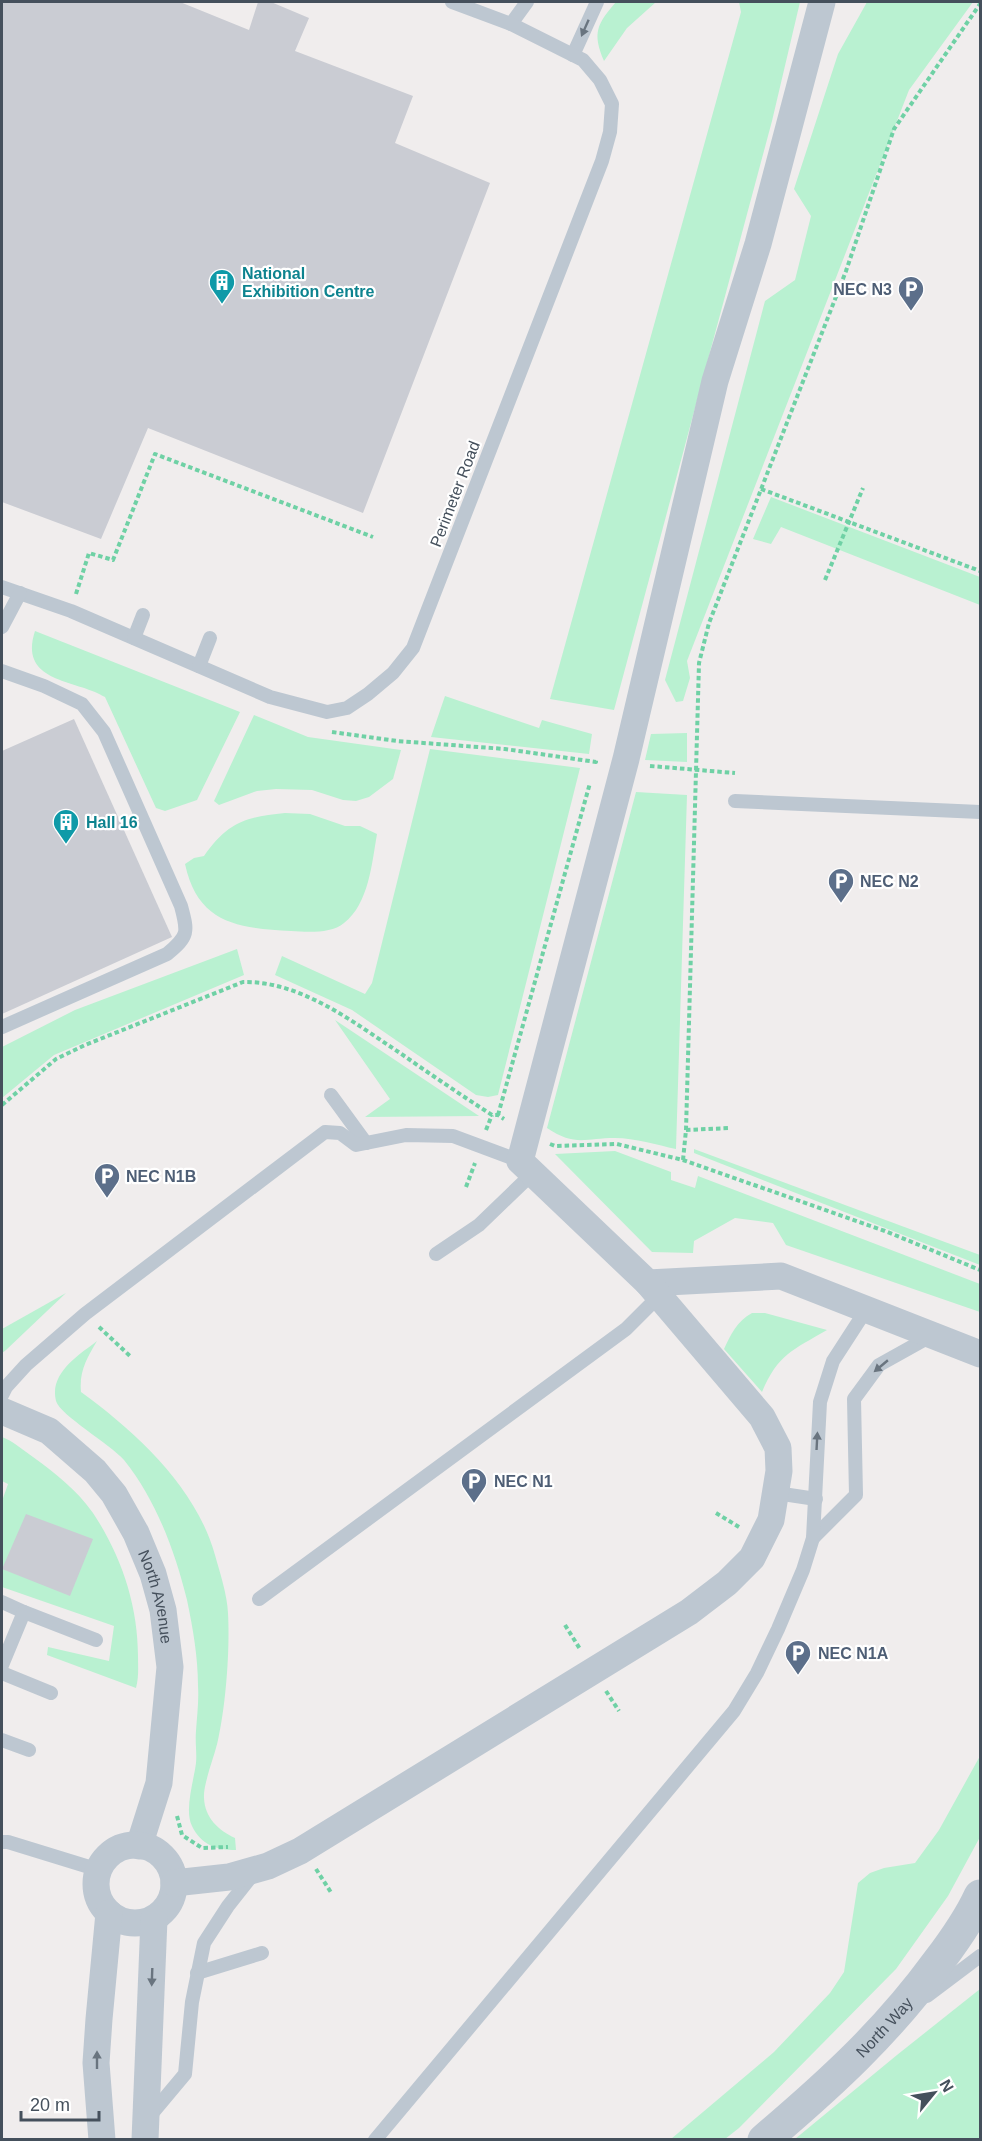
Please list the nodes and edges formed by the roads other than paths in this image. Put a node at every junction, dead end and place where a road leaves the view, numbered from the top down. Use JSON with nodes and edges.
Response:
{"nodes":[{"id":1,"x":452,"y":2,"type":"edge"},
{"id":2,"x":527,"y":2,"type":"edge"},
{"id":3,"x":597,"y":2,"type":"edge"},
{"id":4,"x":822,"y":2,"type":"edge"},
{"id":5,"x":511,"y":24,"type":"junction"},
{"id":6,"x":573,"y":55,"type":"junction"},
{"id":7,"x":2,"y":587,"type":"edge"},
{"id":8,"x":20,"y":593,"type":"junction"},
{"id":9,"x":142,"y":615,"type":"dead end"},
{"id":10,"x":2,"y":627,"type":"edge"},
{"id":11,"x":134,"y":638,"type":"junction"},
{"id":12,"x":210,"y":638,"type":"dead end"},
{"id":13,"x":199,"y":666,"type":"junction"},
{"id":14,"x":2,"y":671,"type":"edge"},
{"id":15,"x":735,"y":801,"type":"dead end"},
{"id":16,"x":981,"y":812,"type":"edge"},
{"id":17,"x":2,"y":1027,"type":"edge"},
{"id":18,"x":331,"y":1095,"type":"dead end"},
{"id":19,"x":366,"y":1143,"type":"junction"},
{"id":20,"x":526,"y":1167,"type":"junction"},
{"id":21,"x":436,"y":1254,"type":"dead end"},
{"id":22,"x":654,"y":1289,"type":"junction"},
{"id":23,"x":866,"y":1310,"type":"junction"},
{"id":24,"x":931,"y":1336,"type":"junction"},
{"id":25,"x":981,"y":1354,"type":"edge"},
{"id":26,"x":2,"y":1395,"type":"edge"},
{"id":27,"x":2,"y":1411,"type":"edge"},
{"id":28,"x":776,"y":1493,"type":"junction"},
{"id":29,"x":816,"y":1499,"type":"junction"},
{"id":30,"x":813,"y":1539,"type":"junction"},
{"id":31,"x":259,"y":1599,"type":"dead end"},
{"id":32,"x":2,"y":1602,"type":"edge"},
{"id":33,"x":24,"y":1612,"type":"junction"},
{"id":34,"x":96,"y":1641,"type":"dead end"},
{"id":35,"x":2,"y":1665,"type":"edge"},
{"id":36,"x":2,"y":1673,"type":"edge"},
{"id":37,"x":51,"y":1693,"type":"dead end"},
{"id":38,"x":2,"y":1740,"type":"edge"},
{"id":39,"x":29,"y":1750,"type":"dead end"},
{"id":40,"x":2,"y":1842,"type":"edge"},
{"id":41,"x":140,"y":1846,"type":"junction"},
{"id":42,"x":257,"y":1869,"type":"junction"},
{"id":43,"x":99,"y":1870,"type":"junction"},
{"id":44,"x":174,"y":1883,"type":"junction"},
{"id":45,"x":981,"y":1896,"type":"edge"},
{"id":46,"x":109,"y":1913,"type":"junction"},
{"id":47,"x":154,"y":1919,"type":"junction"},
{"id":48,"x":262,"y":1953,"type":"dead end"},
{"id":49,"x":981,"y":1956,"type":"edge"},
{"id":50,"x":197,"y":1974,"type":"junction"},
{"id":51,"x":890,"y":2024,"type":"junction"},
{"id":52,"x":146,"y":2130,"type":"edge"},
{"id":53,"x":102,"y":2139,"type":"edge"},
{"id":54,"x":375,"y":2139,"type":"edge"},
{"id":55,"x":764,"y":2139,"type":"edge"}],
"edges":[{"from":1,"to":5,"type":"lane","name":"Perimeter Road"},
{"from":2,"to":5,"type":"lane"},
{"from":3,"to":6,"type":"lane","one_way":true},
{"from":4,"to":20,"type":"street"},
{"from":5,"to":6,"type":"lane","name":"Perimeter Road"},
{"from":6,"to":13,"type":"lane","name":"Perimeter Road"},
{"from":7,"to":8,"type":"lane","name":"Perimeter Road"},
{"from":8,"to":10,"type":"lane"},
{"from":8,"to":11,"type":"lane","name":"Perimeter Road"},
{"from":9,"to":11,"type":"lane"},
{"from":11,"to":13,"type":"lane","name":"Perimeter Road"},
{"from":12,"to":13,"type":"lane"},
{"from":14,"to":17,"type":"lane"},
{"from":15,"to":16,"type":"lane"},
{"from":18,"to":19,"type":"lane"},
{"from":19,"to":20,"type":"lane"},
{"from":19,"to":26,"type":"lane"},
{"from":20,"to":21,"type":"lane"},
{"from":20,"to":22,"type":"street"},
{"from":22,"to":23,"type":"street"},
{"from":22,"to":28,"type":"street"},
{"from":22,"to":31,"type":"lane"},
{"from":23,"to":24,"type":"street"},
{"from":29,"to":23,"type":"lane","one_way":true},
{"from":24,"to":25,"type":"street"},
{"from":24,"to":30,"type":"lane","one_way":true},
{"from":27,"to":41,"type":"street","name":"North Avenue"},
{"from":28,"to":29,"type":"lane"},
{"from":28,"to":42,"type":"street"},
{"from":29,"to":30,"type":"lane"},
{"from":30,"to":54,"type":"lane"},
{"from":32,"to":33,"type":"lane"},
{"from":33,"to":34,"type":"lane"},
{"from":33,"to":35,"type":"lane"},
{"from":36,"to":37,"type":"lane"},
{"from":38,"to":39,"type":"lane"},
{"from":40,"to":43,"type":"lane"},
{"from":41,"to":43,"type":"street"},
{"from":41,"to":44,"type":"street"},
{"from":42,"to":44,"type":"street"},
{"from":42,"to":50,"type":"lane"},
{"from":43,"to":46,"type":"street"},
{"from":44,"to":47,"type":"street"},
{"from":45,"to":51,"type":"street","name":"North Way"},
{"from":46,"to":47,"type":"street"},
{"from":53,"to":46,"type":"street","one_way":true},
{"from":47,"to":52,"type":"street","one_way":true},
{"from":48,"to":50,"type":"lane"},
{"from":49,"to":51,"type":"lane"},
{"from":50,"to":52,"type":"lane"},
{"from":51,"to":55,"type":"street","name":"North Way"}]}
